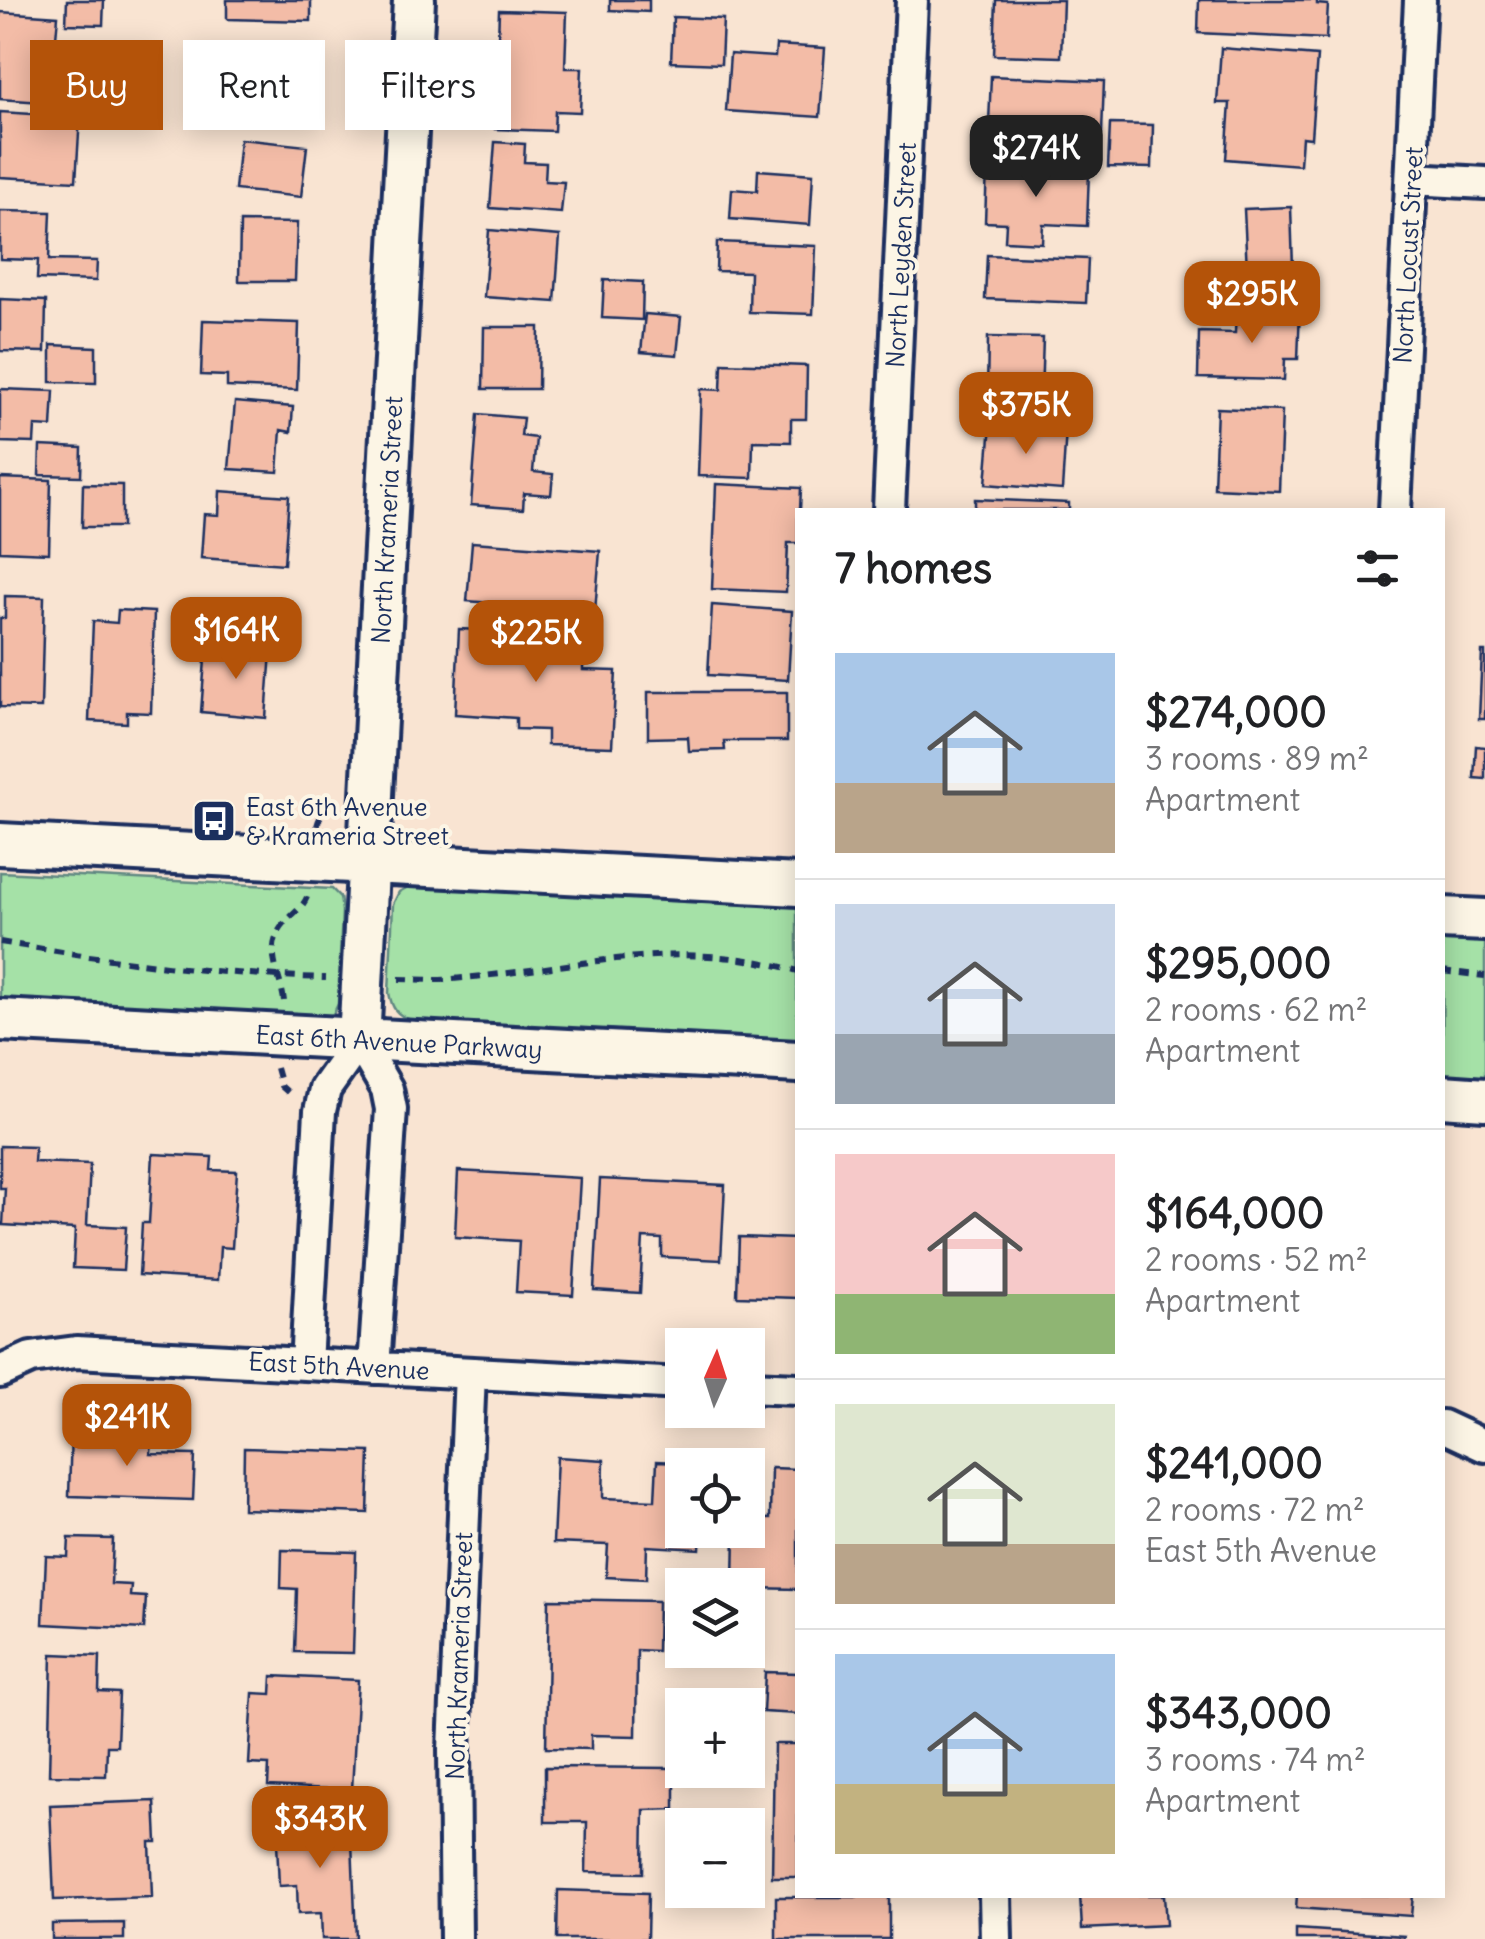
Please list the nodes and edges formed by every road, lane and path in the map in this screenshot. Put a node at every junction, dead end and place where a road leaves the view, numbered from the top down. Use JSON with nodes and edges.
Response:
{"nodes":[{"id":1,"x":414,"y":0,"type":"edge"},
{"id":2,"x":912,"y":0,"type":"edge"},
{"id":3,"x":1420,"y":0,"type":"edge"},
{"id":4,"x":1412,"y":179,"type":"junction"},
{"id":5,"x":1485,"y":183,"type":"edge"},
{"id":6,"x":889,"y":508,"type":"edge"},
{"id":7,"x":1394,"y":508,"type":"edge"},
{"id":8,"x":372,"y":793,"type":"junction"},
{"id":9,"x":0,"y":844,"type":"edge"},
{"id":10,"x":312,"y":860,"type":"junction"},
{"id":11,"x":368,"y":863,"type":"junction"},
{"id":12,"x":795,"y":885,"type":"edge"},
{"id":13,"x":1445,"y":918,"type":"edge"},
{"id":14,"x":1485,"y":920,"type":"edge"},
{"id":15,"x":1445,"y":971,"type":"edge"},
{"id":16,"x":1485,"y":976,"type":"edge"},
{"id":17,"x":0,"y":1020,"type":"edge"},
{"id":18,"x":279,"y":1036,"type":"junction"},
{"id":19,"x":359,"y":1040,"type":"junction"},
{"id":20,"x":795,"y":1062,"type":"edge"},
{"id":21,"x":1445,"y":1096,"type":"edge"},
{"id":22,"x":1485,"y":1099,"type":"edge"},
{"id":23,"x":320,"y":1111,"type":"junction"},
{"id":24,"x":306,"y":1364,"type":"junction"},
{"id":25,"x":374,"y":1368,"type":"junction"},
{"id":26,"x":0,"y":1372,"type":"edge"},
{"id":27,"x":470,"y":1373,"type":"junction"},
{"id":28,"x":665,"y":1383,"type":"edge"},
{"id":29,"x":765,"y":1388,"type":"edge"},
{"id":30,"x":795,"y":1390,"type":"edge"},
{"id":31,"x":1445,"y":1427,"type":"edge"},
{"id":32,"x":1485,"y":1446,"type":"edge"},
{"id":33,"x":995,"y":1898,"type":"edge"},
{"id":34,"x":456,"y":1939,"type":"edge"},
{"id":35,"x":996,"y":1939,"type":"edge"}],
"edges":[{"from":1,"to":8,"type":"main road","name":"North Krameria Street"},
{"from":2,"to":6,"type":"street","name":"North Leyden Street"},
{"from":3,"to":4,"type":"street","name":"North Locust Street"},
{"from":4,"to":5,"type":"street"},
{"from":4,"to":7,"type":"street","name":"North Locust Street"},
{"from":8,"to":10,"type":"path"},
{"from":8,"to":11,"type":"main road","name":"North Krameria Street"},
{"from":9,"to":10,"type":"main road"},
{"from":10,"to":11,"type":"main road"},
{"from":10,"to":18,"type":"path"},
{"from":11,"to":12,"type":"main road"},
{"from":11,"to":19,"type":"main road","name":"North Krameria Street"},
{"from":13,"to":14,"type":"main road"},
{"from":15,"to":16,"type":"path"},
{"from":17,"to":18,"type":"main road","name":"East 6th Avenue Parkway"},
{"from":18,"to":19,"type":"main road","name":"East 6th Avenue Parkway"},
{"from":18,"to":23,"type":"path"},
{"from":19,"to":20,"type":"main road","name":"East 6th Avenue Parkway"},
{"from":19,"to":23,"type":"street"},
{"from":19,"to":25,"type":"street"},
{"from":21,"to":22,"type":"main road"},
{"from":23,"to":24,"type":"street"},
{"from":24,"to":25,"type":"street","name":"East 5th Avenue"},
{"from":24,"to":26,"type":"street","name":"East 5th Avenue"},
{"from":25,"to":27,"type":"street","name":"East 5th Avenue"},
{"from":27,"to":28,"type":"street","name":"East 5th Avenue"},
{"from":27,"to":34,"type":"street","name":"North Krameria Street"},
{"from":29,"to":30,"type":"street"},
{"from":31,"to":32,"type":"street"},
{"from":33,"to":35,"type":"street"}]}
